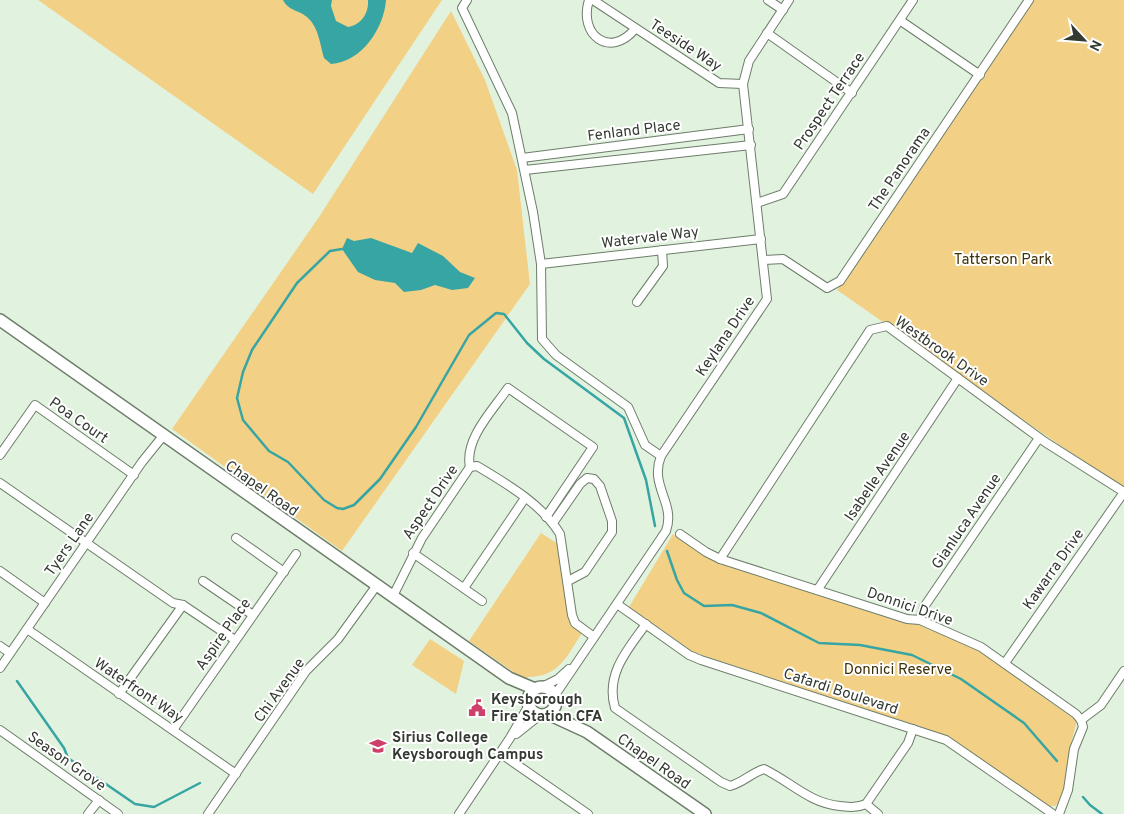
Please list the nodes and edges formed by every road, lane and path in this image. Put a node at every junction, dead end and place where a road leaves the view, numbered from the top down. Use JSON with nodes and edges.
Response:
{"nodes":[{"id":1,"x":467,"y":0,"type":"edge"},
{"id":2,"x":589,"y":0,"type":"edge"},
{"id":3,"x":594,"y":0,"type":"edge"},
{"id":4,"x":768,"y":0,"type":"edge"},
{"id":5,"x":789,"y":0,"type":"edge"},
{"id":6,"x":913,"y":0,"type":"edge"},
{"id":7,"x":1029,"y":0,"type":"edge"},
{"id":8,"x":782,"y":10,"type":"junction"},
{"id":9,"x":901,"y":21,"type":"junction"},
{"id":10,"x":635,"y":29,"type":"junction"},
{"id":11,"x":767,"y":33,"type":"junction"},
{"id":12,"x":980,"y":74,"type":"junction"},
{"id":13,"x":743,"y":84,"type":"junction"},
{"id":14,"x":852,"y":93,"type":"junction"},
{"id":15,"x":749,"y":129,"type":"junction"},
{"id":16,"x":751,"y":145,"type":"junction"},
{"id":17,"x":522,"y":158,"type":"junction"},
{"id":18,"x":525,"y":170,"type":"junction"},
{"id":19,"x":756,"y":203,"type":"junction"},
{"id":20,"x":761,"y":239,"type":"junction"},
{"id":21,"x":662,"y":250,"type":"junction"},
{"id":22,"x":764,"y":260,"type":"junction"},
{"id":23,"x":541,"y":264,"type":"junction"},
{"id":24,"x":636,"y":302,"type":"dead end"},
{"id":25,"x":0,"y":320,"type":"edge"},
{"id":26,"x":958,"y":378,"type":"junction"},
{"id":27,"x":163,"y":436,"type":"junction"},
{"id":28,"x":1039,"y":438,"type":"junction"},
{"id":29,"x":0,"y":455,"type":"edge"},
{"id":30,"x":661,"y":456,"type":"junction"},
{"id":31,"x":470,"y":467,"type":"junction"},
{"id":32,"x":134,"y":475,"type":"junction"},
{"id":33,"x":0,"y":483,"type":"edge"},
{"id":34,"x":1124,"y":492,"type":"edge"},
{"id":35,"x":525,"y":498,"type":"junction"},
{"id":36,"x":546,"y":517,"type":"junction"},
{"id":37,"x":553,"y":523,"type":"junction"},
{"id":38,"x":680,"y":534,"type":"dead end"},
{"id":39,"x":236,"y":538,"type":"dead end"},
{"id":40,"x":86,"y":543,"type":"junction"},
{"id":41,"x":413,"y":552,"type":"junction"},
{"id":42,"x":296,"y":554,"type":"dead end"},
{"id":43,"x":720,"y":559,"type":"junction"},
{"id":44,"x":0,"y":571,"type":"edge"},
{"id":45,"x":284,"y":572,"type":"junction"},
{"id":46,"x":203,"y":580,"type":"dead end"},
{"id":47,"x":568,"y":581,"type":"junction"},
{"id":48,"x":377,"y":585,"type":"junction"},
{"id":49,"x":464,"y":588,"type":"junction"},
{"id":50,"x":818,"y":589,"type":"junction"},
{"id":51,"x":393,"y":596,"type":"junction"},
{"id":52,"x":482,"y":601,"type":"dead end"},
{"id":53,"x":45,"y":602,"type":"junction"},
{"id":54,"x":616,"y":604,"type":"junction"},
{"id":55,"x":182,"y":605,"type":"junction"},
{"id":56,"x":253,"y":616,"type":"junction"},
{"id":57,"x":920,"y":620,"type":"junction"},
{"id":58,"x":646,"y":624,"type":"junction"},
{"id":59,"x":27,"y":629,"type":"junction"},
{"id":60,"x":594,"y":637,"type":"junction"},
{"id":61,"x":235,"y":640,"type":"junction"},
{"id":62,"x":0,"y":646,"type":"edge"},
{"id":63,"x":10,"y":653,"type":"junction"},
{"id":64,"x":581,"y":657,"type":"junction"},
{"id":65,"x":1005,"y":663,"type":"junction"},
{"id":66,"x":0,"y":668,"type":"edge"},
{"id":67,"x":1124,"y":671,"type":"edge"},
{"id":68,"x":509,"y":678,"type":"junction"},
{"id":69,"x":538,"y":688,"type":"junction"},
{"id":70,"x":120,"y":694,"type":"junction"},
{"id":71,"x":556,"y":698,"type":"junction"},
{"id":72,"x":529,"y":703,"type":"junction"},
{"id":73,"x":544,"y":714,"type":"junction"},
{"id":74,"x":1081,"y":720,"type":"junction"},
{"id":75,"x":913,"y":729,"type":"junction"},
{"id":76,"x":0,"y":730,"type":"edge"},
{"id":77,"x":173,"y":730,"type":"junction"},
{"id":78,"x":587,"y":732,"type":"junction"},
{"id":79,"x":510,"y":738,"type":"junction"},
{"id":80,"x":500,"y":753,"type":"junction"},
{"id":81,"x":236,"y":774,"type":"junction"},
{"id":82,"x":98,"y":800,"type":"junction"},
{"id":83,"x":866,"y":804,"type":"junction"},
{"id":84,"x":582,"y":812,"type":"edge"},
{"id":85,"x":88,"y":814,"type":"edge"},
{"id":86,"x":118,"y":814,"type":"edge"},
{"id":87,"x":208,"y":814,"type":"edge"},
{"id":88,"x":458,"y":814,"type":"edge"},
{"id":89,"x":705,"y":814,"type":"edge"},
{"id":90,"x":878,"y":814,"type":"edge"},
{"id":91,"x":1053,"y":814,"type":"edge"},
{"id":92,"x":1060,"y":814,"type":"edge"}],
"edges":[{"from":1,"to":17,"type":"street"},
{"from":2,"to":10,"type":"street"},
{"from":3,"to":10,"type":"street","name":"Teeside Way"},
{"from":4,"to":8,"type":"street"},
{"from":5,"to":8,"type":"street","name":"Keylana Drive"},
{"from":6,"to":9,"type":"street","name":"Prospect Terrace"},
{"from":7,"to":12,"type":"street","name":"The Panorama"},
{"from":8,"to":11,"type":"street","name":"Keylana Drive"},
{"from":9,"to":12,"type":"street"},
{"from":9,"to":14,"type":"street","name":"Prospect Terrace"},
{"from":10,"to":13,"type":"street","name":"Teeside Way"},
{"from":11,"to":13,"type":"street","name":"Keylana Drive"},
{"from":11,"to":14,"type":"street"},
{"from":12,"to":22,"type":"street","name":"The Panorama"},
{"from":13,"to":15,"type":"street","name":"Keylana Drive"},
{"from":14,"to":19,"type":"street","name":"Prospect Terrace"},
{"from":15,"to":16,"type":"street","name":"Keylana Drive"},
{"from":15,"to":17,"type":"street","name":"Fenland Place"},
{"from":16,"to":18,"type":"street","name":"Fenland Place"},
{"from":16,"to":19,"type":"street","name":"Keylana Drive"},
{"from":17,"to":18,"type":"street"},
{"from":18,"to":23,"type":"street"},
{"from":19,"to":20,"type":"street","name":"Keylana Drive"},
{"from":20,"to":21,"type":"street","name":"Watervale Way"},
{"from":20,"to":22,"type":"street","name":"Keylana Drive"},
{"from":21,"to":23,"type":"street","name":"Watervale Way"},
{"from":21,"to":24,"type":"street"},
{"from":22,"to":30,"type":"street","name":"Keylana Drive"},
{"from":23,"to":30,"type":"street"},
{"from":25,"to":27,"type":"main road","name":"Chapel Road"},
{"from":26,"to":28,"type":"street","name":"Westbrook Drive"},
{"from":26,"to":43,"type":"street","name":"Westbrook Drive"},
{"from":26,"to":50,"type":"street","name":"Isabelle Avenue"},
{"from":27,"to":32,"type":"street","name":"Tyers Lane"},
{"from":27,"to":48,"type":"main road","name":"Chapel Road"},
{"from":28,"to":34,"type":"street","name":"Westbrook Drive"},
{"from":28,"to":57,"type":"street","name":"Gianluca Avenue"},
{"from":29,"to":32,"type":"street","name":"Poa Court"},
{"from":30,"to":54,"type":"street","name":"Keylana Drive"},
{"from":31,"to":35,"type":"street","name":"Aspect Drive"},
{"from":31,"to":36,"type":"street"},
{"from":31,"to":41,"type":"street","name":"Aspect Drive"},
{"from":32,"to":40,"type":"street","name":"Tyers Lane"},
{"from":33,"to":40,"type":"street"},
{"from":34,"to":65,"type":"street","name":"Kawarra Drive"},
{"from":35,"to":36,"type":"street","name":"Aspect Drive"},
{"from":35,"to":49,"type":"street"},
{"from":36,"to":37,"type":"street","name":"Aspect Drive"},
{"from":37,"to":47,"type":"street","name":"Aspect Drive"},
{"from":37,"to":47,"type":"street"},
{"from":38,"to":43,"type":"street","name":"Donnici Drive"},
{"from":39,"to":45,"type":"street"},
{"from":40,"to":53,"type":"street","name":"Tyers Lane"},
{"from":40,"to":55,"type":"street"},
{"from":41,"to":49,"type":"street"},
{"from":41,"to":51,"type":"street","name":"Aspect Drive"},
{"from":42,"to":45,"type":"street","name":"Aspire Place"},
{"from":43,"to":50,"type":"street","name":"Donnici Drive"},
{"from":44,"to":53,"type":"street"},
{"from":45,"to":56,"type":"street","name":"Aspire Place"},
{"from":46,"to":56,"type":"street"},
{"from":47,"to":60,"type":"street","name":"Aspect Drive"},
{"from":48,"to":51,"type":"main road","name":"Chapel Road"},
{"from":48,"to":81,"type":"street","name":"Chi Avenue"},
{"from":49,"to":52,"type":"street"},
{"from":50,"to":57,"type":"street","name":"Donnici Drive"},
{"from":51,"to":68,"type":"main road","name":"Chapel Road"},
{"from":53,"to":59,"type":"street","name":"Tyers Lane"},
{"from":54,"to":58,"type":"street","name":"Cafardi Boulevard"},
{"from":54,"to":60,"type":"street","name":"Keylana Drive"},
{"from":55,"to":61,"type":"street"},
{"from":55,"to":70,"type":"street"},
{"from":56,"to":61,"type":"street","name":"Aspire Place"},
{"from":57,"to":65,"type":"street","name":"Donnici Drive"},
{"from":58,"to":75,"type":"street","name":"Cafardi Boulevard"},
{"from":58,"to":83,"type":"street"},
{"from":59,"to":63,"type":"street","name":"Tyers Lane"},
{"from":59,"to":70,"type":"street","name":"Waterfront Way"},
{"from":60,"to":64,"type":"street","name":"Keylana Drive"},
{"from":61,"to":77,"type":"street","name":"Aspire Place"},
{"from":62,"to":63,"type":"street"},
{"from":63,"to":66,"type":"street","name":"Tyers Lane"},
{"from":64,"to":69,"type":"street","name":"Keylana Drive"},
{"from":64,"to":71,"type":"street","name":"Keylana Drive"},
{"from":65,"to":74,"type":"street","name":"Donnici Drive"},
{"from":67,"to":74,"type":"street"},
{"from":68,"to":69,"type":"main road","name":"Chapel Road"},
{"from":68,"to":72,"type":"main road","name":"Chapel Road"},
{"from":69,"to":71,"type":"main road"},
{"from":69,"to":72,"type":"main road"},
{"from":70,"to":77,"type":"street","name":"Waterfront Way"},
{"from":71,"to":73,"type":"main road"},
{"from":71,"to":78,"type":"main road","name":"Chapel Road"},
{"from":72,"to":73,"type":"main road"},
{"from":72,"to":79,"type":"street"},
{"from":73,"to":78,"type":"main road","name":"Chapel Road"},
{"from":73,"to":79,"type":"street"},
{"from":74,"to":92,"type":"street"},
{"from":75,"to":83,"type":"street"},
{"from":75,"to":91,"type":"street","name":"Cafardi Boulevard"},
{"from":76,"to":82,"type":"street","name":"Season Grove"},
{"from":77,"to":81,"type":"street","name":"Waterfront Way"},
{"from":78,"to":89,"type":"main road","name":"Chapel Road"},
{"from":79,"to":80,"type":"street"},
{"from":80,"to":84,"type":"street"},
{"from":80,"to":88,"type":"street"},
{"from":81,"to":87,"type":"street","name":"Chi Avenue"},
{"from":82,"to":85,"type":"street"},
{"from":82,"to":86,"type":"street","name":"Season Grove"},
{"from":83,"to":90,"type":"street"}]}
